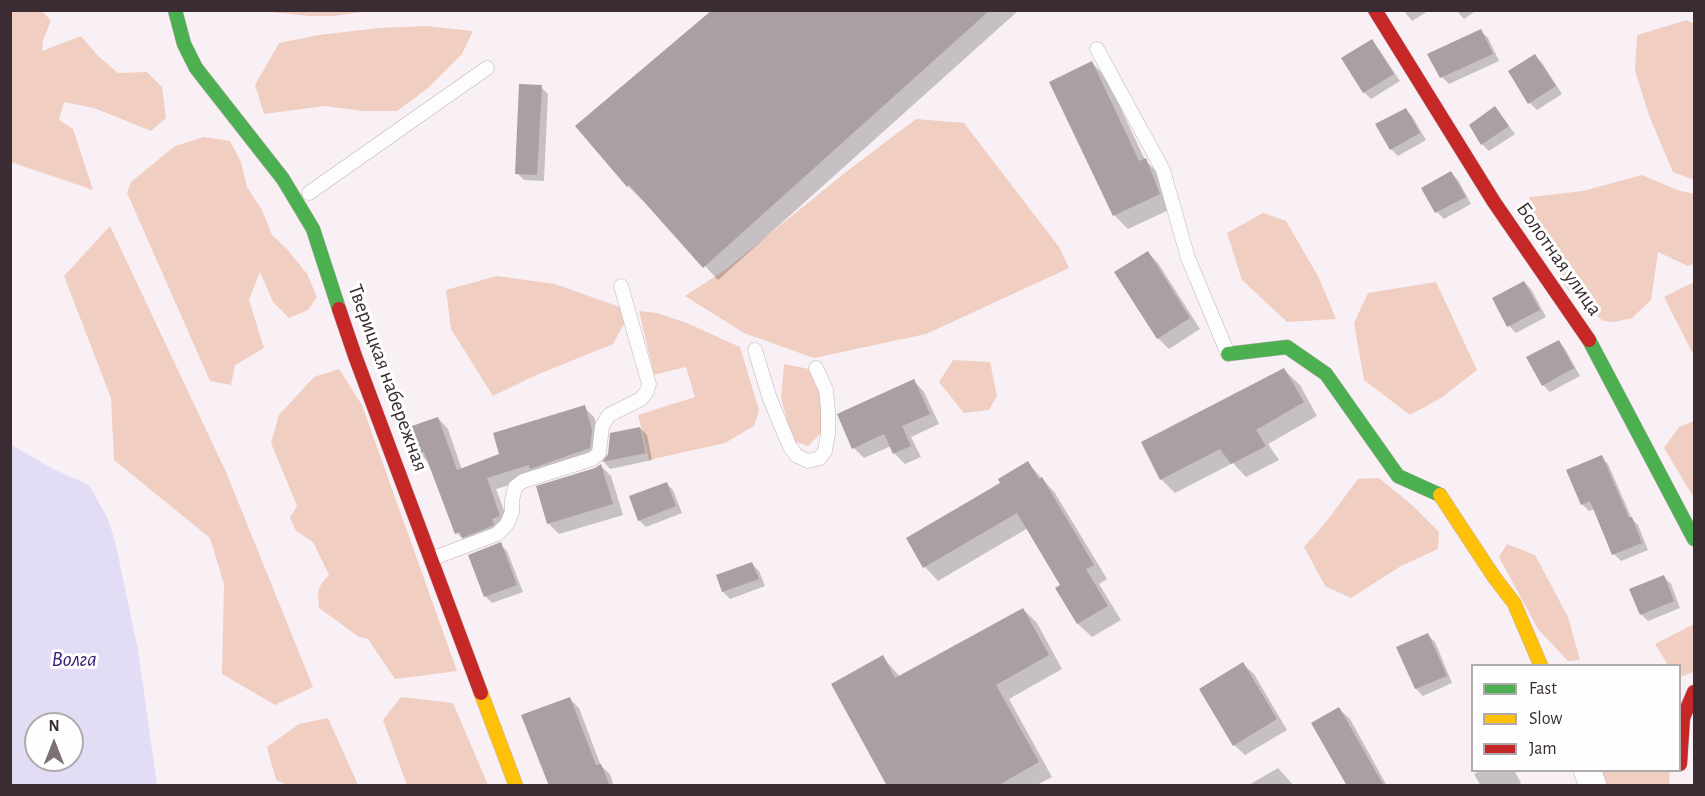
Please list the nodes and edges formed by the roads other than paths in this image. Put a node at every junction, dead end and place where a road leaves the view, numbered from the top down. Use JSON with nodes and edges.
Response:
{"nodes":[{"id":1,"x":175,"y":10,"type":"edge"},
{"id":2,"x":1375,"y":10,"type":"edge"},
{"id":3,"x":1097,"y":50,"type":"dead end"},
{"id":4,"x":487,"y":68,"type":"dead end"},
{"id":5,"x":309,"y":194,"type":"dead end"},
{"id":6,"x":621,"y":286,"type":"dead end"},
{"id":7,"x":755,"y":350,"type":"dead end"},
{"id":8,"x":1228,"y":354,"type":"joint"},
{"id":9,"x":816,"y":368,"type":"dead end"},
{"id":10,"x":1695,"y":539,"type":"edge"},
{"id":11,"x":431,"y":559,"type":"junction"},
{"id":12,"x":1540,"y":664,"type":"edge"},
{"id":13,"x":1695,"y":692,"type":"edge"},
{"id":14,"x":1681,"y":749,"type":"edge"},
{"id":15,"x":1587,"y":772,"type":"edge"},
{"id":16,"x":516,"y":786,"type":"edge"},
{"id":17,"x":1593,"y":786,"type":"edge"}],
"edges":[{"from":1,"to":11,"type":"street","name":"Тверицкая набережная"},
{"from":2,"to":10,"type":"street","name":"Болотная улица"},
{"from":3,"to":8,"type":"lane"},
{"from":4,"to":5,"type":"lane"},
{"from":6,"to":11,"type":"lane"},
{"from":7,"to":9,"type":"lane"},
{"from":8,"to":12,"type":"street"},
{"from":11,"to":16,"type":"street","name":"Тверицкая набережная"},
{"from":13,"to":14,"type":"street"},
{"from":15,"to":17,"type":"street"}]}
